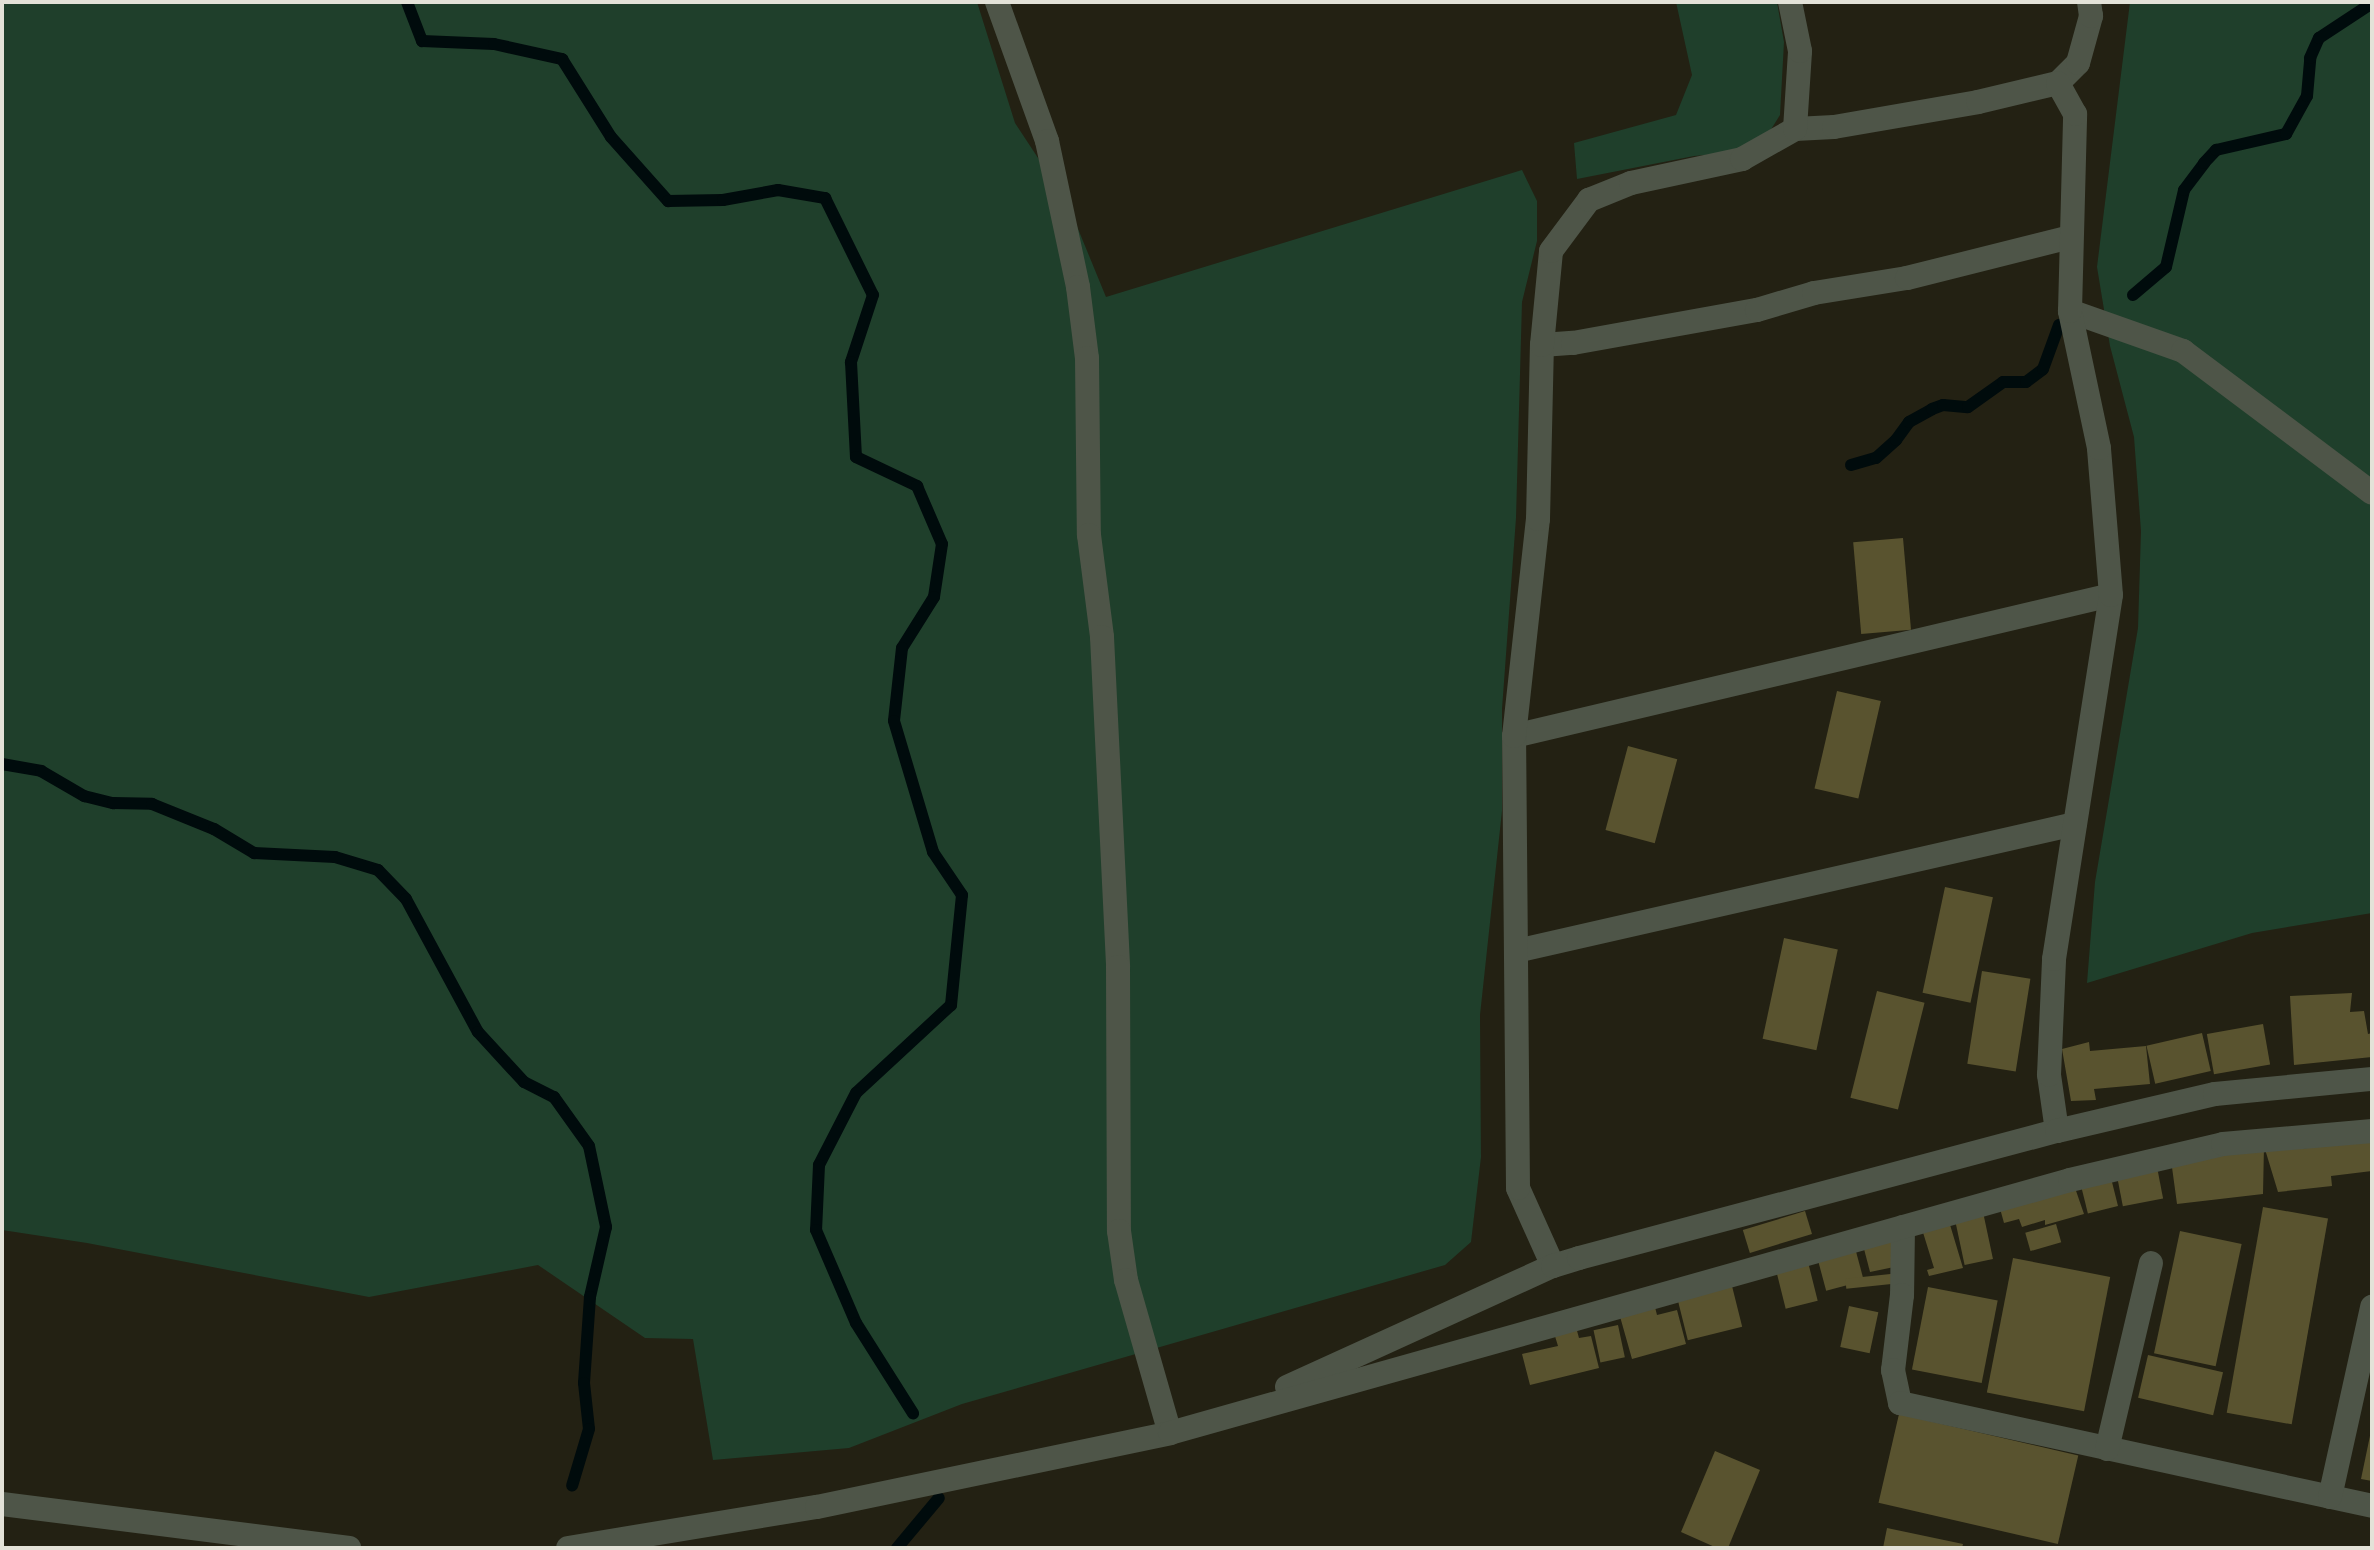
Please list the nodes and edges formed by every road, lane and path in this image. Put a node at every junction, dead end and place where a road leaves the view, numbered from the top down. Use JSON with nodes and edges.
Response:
{"nodes":[{"id":1,"x":997,"y":2,"type":"edge"},
{"id":2,"x":1790,"y":2,"type":"edge"},
{"id":3,"x":2089,"y":2,"type":"edge"},
{"id":4,"x":2058,"y":83,"type":"junction"},
{"id":5,"x":1795,"y":129,"type":"junction"},
{"id":6,"x":2070,"y":237,"type":"junction"},
{"id":7,"x":2070,"y":311,"type":"junction"},
{"id":8,"x":1542,"y":345,"type":"junction"},
{"id":9,"x":2372,"y":493,"type":"edge"},
{"id":10,"x":2111,"y":595,"type":"junction"},
{"id":11,"x":1514,"y":736,"type":"junction"},
{"id":12,"x":2075,"y":824,"type":"junction"},
{"id":13,"x":1516,"y":951,"type":"junction"},
{"id":14,"x":2372,"y":1079,"type":"edge"},
{"id":15,"x":2057,"y":1131,"type":"junction"},
{"id":16,"x":2372,"y":1131,"type":"edge"},
{"id":17,"x":1903,"y":1227,"type":"junction"},
{"id":18,"x":2151,"y":1263,"type":"dead end"},
{"id":19,"x":1553,"y":1266,"type":"junction"},
{"id":20,"x":2372,"y":1307,"type":"edge"},
{"id":21,"x":1221,"y":1417,"type":"junction"},
{"id":22,"x":1170,"y":1433,"type":"junction"},
{"id":23,"x":2107,"y":1449,"type":"junction"},
{"id":24,"x":2330,"y":1497,"type":"junction"},
{"id":25,"x":2,"y":1504,"type":"edge"},
{"id":26,"x":2372,"y":1506,"type":"edge"},
{"id":27,"x":349,"y":1548,"type":"edge"},
{"id":28,"x":568,"y":1548,"type":"edge"}],
"edges":[{"from":1,"to":22,"type":"street"},
{"from":2,"to":5,"type":"street"},
{"from":3,"to":4,"type":"street"},
{"from":4,"to":5,"type":"street"},
{"from":4,"to":6,"type":"street"},
{"from":5,"to":8,"type":"street"},
{"from":6,"to":7,"type":"street"},
{"from":6,"to":8,"type":"street"},
{"from":7,"to":9,"type":"street"},
{"from":7,"to":10,"type":"street"},
{"from":8,"to":11,"type":"street"},
{"from":10,"to":11,"type":"street"},
{"from":10,"to":12,"type":"street"},
{"from":11,"to":13,"type":"street"},
{"from":12,"to":13,"type":"street"},
{"from":12,"to":15,"type":"street"},
{"from":13,"to":19,"type":"street"},
{"from":14,"to":15,"type":"street"},
{"from":15,"to":19,"type":"street"},
{"from":16,"to":17,"type":"street"},
{"from":17,"to":21,"type":"street"},
{"from":17,"to":23,"type":"street"},
{"from":18,"to":23,"type":"street"},
{"from":19,"to":21,"type":"street"},
{"from":20,"to":24,"type":"street"},
{"from":21,"to":22,"type":"street"},
{"from":22,"to":28,"type":"street"},
{"from":23,"to":24,"type":"street"},
{"from":24,"to":26,"type":"street"},
{"from":25,"to":27,"type":"street"}]}
